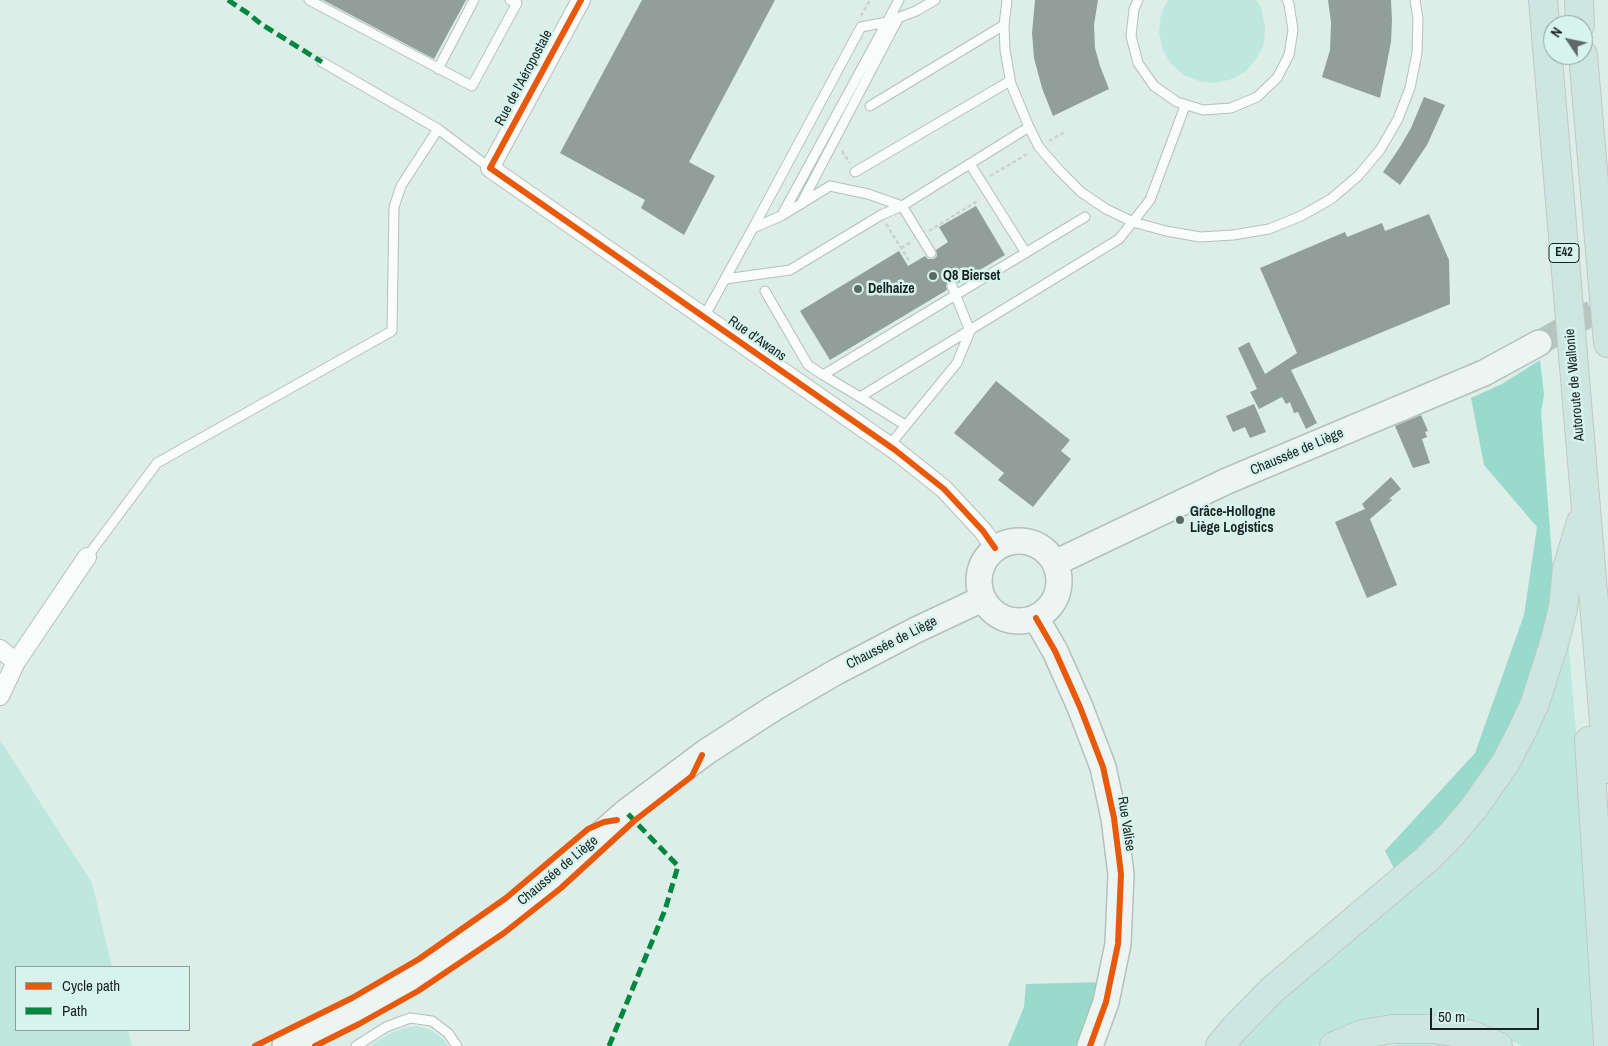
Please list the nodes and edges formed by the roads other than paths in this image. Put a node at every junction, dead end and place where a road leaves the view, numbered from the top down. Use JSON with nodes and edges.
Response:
{"nodes":[{"id":1,"x":309,"y":0,"type":"edge"},
{"id":2,"x":474,"y":0,"type":"edge"},
{"id":3,"x":581,"y":0,"type":"edge"},
{"id":4,"x":899,"y":0,"type":"edge"},
{"id":5,"x":935,"y":0,"type":"edge"},
{"id":6,"x":1007,"y":0,"type":"edge"},
{"id":7,"x":1138,"y":0,"type":"edge"},
{"id":8,"x":1287,"y":0,"type":"edge"},
{"id":9,"x":1415,"y":0,"type":"edge"},
{"id":10,"x":1543,"y":0,"type":"edge"},
{"id":11,"x":1578,"y":0,"type":"edge"},
{"id":12,"x":515,"y":1,"type":"edge"},
{"id":13,"x":1579,"y":15,"type":"edge"},
{"id":14,"x":899,"y":17,"type":"junction"},
{"id":15,"x":887,"y":22,"type":"junction"},
{"id":16,"x":1004,"y":25,"type":"junction"},
{"id":17,"x":322,"y":62,"type":"dead end"},
{"id":18,"x":1584,"y":65,"type":"edge"},
{"id":19,"x":438,"y":68,"type":"junction"},
{"id":20,"x":1010,"y":81,"type":"junction"},
{"id":21,"x":870,"y":106,"type":"dead end"},
{"id":22,"x":1185,"y":106,"type":"junction"},
{"id":23,"x":1587,"y":109,"type":"junction"},
{"id":24,"x":1029,"y":127,"type":"junction"},
{"id":25,"x":438,"y":129,"type":"junction"},
{"id":26,"x":1608,"y":136,"type":"edge"},
{"id":27,"x":970,"y":164,"type":"junction"},
{"id":28,"x":490,"y":168,"type":"junction"},
{"id":29,"x":855,"y":172,"type":"dead end"},
{"id":30,"x":801,"y":204,"type":"junction"},
{"id":31,"x":902,"y":206,"type":"junction"},
{"id":32,"x":782,"y":216,"type":"junction"},
{"id":33,"x":1085,"y":217,"type":"dead end"},
{"id":34,"x":1133,"y":222,"type":"junction"},
{"id":35,"x":753,"y":228,"type":"junction"},
{"id":36,"x":931,"y":253,"type":"dead end"},
{"id":37,"x":1026,"y":253,"type":"junction"},
{"id":38,"x":725,"y":279,"type":"junction"},
{"id":39,"x":954,"y":290,"type":"junction"},
{"id":40,"x":765,"y":291,"type":"dead end"},
{"id":41,"x":704,"y":317,"type":"junction"},
{"id":42,"x":970,"y":331,"type":"junction"},
{"id":43,"x":1539,"y":343,"type":"tunnel mouth"},
{"id":44,"x":1608,"y":343,"type":"edge"},
{"id":45,"x":824,"y":376,"type":"junction"},
{"id":46,"x":860,"y":397,"type":"junction"},
{"id":47,"x":905,"y":426,"type":"junction"},
{"id":48,"x":889,"y":446,"type":"junction"},
{"id":49,"x":1585,"y":506,"type":"junction"},
{"id":50,"x":995,"y":548,"type":"junction"},
{"id":51,"x":87,"y":557,"type":"joint"},
{"id":52,"x":1055,"y":563,"type":"junction"},
{"id":53,"x":982,"y":598,"type":"junction"},
{"id":54,"x":1594,"y":612,"type":"junction"},
{"id":55,"x":1036,"y":618,"type":"junction"},
{"id":56,"x":0,"y":649,"type":"edge"},
{"id":57,"x":16,"y":662,"type":"junction"},
{"id":58,"x":0,"y":696,"type":"edge"},
{"id":59,"x":1608,"y":769,"type":"edge"},
{"id":60,"x":1608,"y":1043,"type":"edge"},
{"id":61,"x":285,"y":1046,"type":"edge"},
{"id":62,"x":356,"y":1046,"type":"edge"},
{"id":63,"x":457,"y":1046,"type":"edge"},
{"id":64,"x":1090,"y":1046,"type":"edge"},
{"id":65,"x":1220,"y":1046,"type":"edge"},
{"id":66,"x":1334,"y":1046,"type":"edge"},
{"id":67,"x":1498,"y":1046,"type":"edge"}],
"edges":[{"from":1,"to":19,"type":"lane"},
{"from":2,"to":19,"type":"lane"},
{"from":3,"to":28,"type":"street","name":"Rue de l'Aéropostale"},
{"from":4,"to":15,"type":"lane"},
{"from":5,"to":14,"type":"lane"},
{"from":6,"to":16,"type":"lane"},
{"from":7,"to":22,"type":"lane"},
{"from":8,"to":22,"type":"lane"},
{"from":9,"to":34,"type":"lane"},
{"from":10,"to":49,"type":"highway","name":"Autoroute de Wallonie","number":"E42"},
{"from":11,"to":13,"type":"highway"},
{"from":12,"to":19,"type":"lane"},
{"from":14,"to":15,"type":"lane"},
{"from":14,"to":30,"type":"lane"},
{"from":15,"to":32,"type":"lane"},
{"from":15,"to":35,"type":"lane"},
{"from":16,"to":20,"type":"lane"},
{"from":16,"to":21,"type":"lane"},
{"from":17,"to":25,"type":"lane"},
{"from":18,"to":23,"type":"highway","number":"E42"},
{"from":20,"to":24,"type":"lane"},
{"from":20,"to":29,"type":"lane"},
{"from":22,"to":34,"type":"lane"},
{"from":23,"to":26,"type":"highway"},
{"from":23,"to":44,"type":"highway","number":"E42"},
{"from":24,"to":27,"type":"lane"},
{"from":24,"to":34,"type":"lane"},
{"from":25,"to":28,"type":"lane"},
{"from":25,"to":51,"type":"lane"},
{"from":27,"to":31,"type":"lane"},
{"from":27,"to":37,"type":"lane"},
{"from":28,"to":41,"type":"street","name":"Rue d'Awans"},
{"from":30,"to":31,"type":"lane"},
{"from":30,"to":32,"type":"lane"},
{"from":31,"to":36,"type":"lane"},
{"from":31,"to":38,"type":"lane"},
{"from":32,"to":35,"type":"lane"},
{"from":33,"to":37,"type":"lane"},
{"from":34,"to":42,"type":"lane"},
{"from":35,"to":38,"type":"lane"},
{"from":37,"to":39,"type":"lane"},
{"from":38,"to":41,"type":"lane"},
{"from":39,"to":42,"type":"lane"},
{"from":39,"to":45,"type":"lane"},
{"from":40,"to":45,"type":"lane"},
{"from":41,"to":48,"type":"street","name":"Rue d'Awans"},
{"from":42,"to":46,"type":"lane"},
{"from":42,"to":47,"type":"lane"},
{"from":43,"to":52,"type":"main road","name":"Chaussée de Liège"},
{"from":45,"to":46,"type":"lane"},
{"from":46,"to":47,"type":"lane"},
{"from":47,"to":48,"type":"lane"},
{"from":48,"to":50,"type":"street","name":"Rue d'Awans"},
{"from":49,"to":54,"type":"highway","name":"Autoroute de Wallonie","number":"E42"},
{"from":49,"to":65,"type":"highway"},
{"from":50,"to":52,"type":"main road"},
{"from":50,"to":53,"type":"main road"},
{"from":51,"to":57,"type":"street"},
{"from":52,"to":55,"type":"main road"},
{"from":53,"to":55,"type":"main road"},
{"from":53,"to":61,"type":"main road","name":"Chaussée de Liège"},
{"from":54,"to":59,"type":"highway","name":"Autoroute de Wallonie","number":"E42"},
{"from":54,"to":60,"type":"highway"},
{"from":55,"to":64,"type":"main road","name":"Rue Valise"},
{"from":56,"to":57,"type":"street"},
{"from":57,"to":58,"type":"street"},
{"from":62,"to":63,"type":"lane"},
{"from":66,"to":67,"type":"highway"}]}
